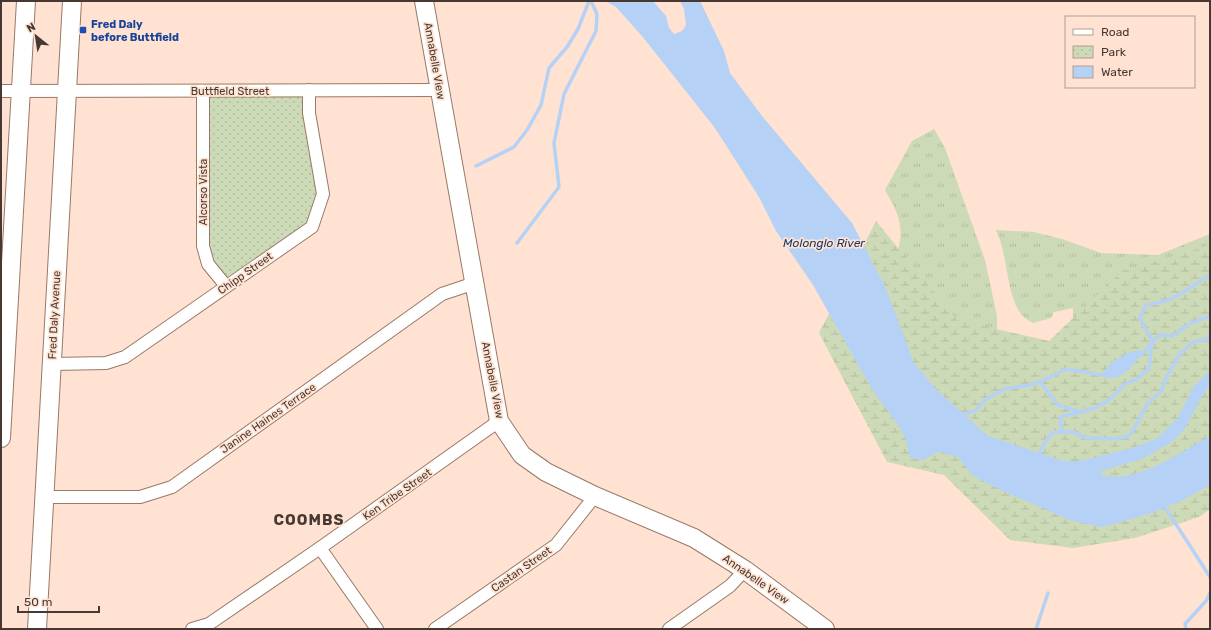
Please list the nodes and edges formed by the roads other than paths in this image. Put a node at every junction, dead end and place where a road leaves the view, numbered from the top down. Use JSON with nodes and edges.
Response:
{"nodes":[{"id":1,"x":26,"y":1,"type":"edge"},
{"id":2,"x":72,"y":1,"type":"edge"},
{"id":3,"x":424,"y":1,"type":"edge"},
{"id":4,"x":309,"y":90,"type":"junction"},
{"id":5,"x":440,"y":90,"type":"junction"},
{"id":6,"x":1,"y":91,"type":"edge"},
{"id":7,"x":21,"y":91,"type":"junction"},
{"id":8,"x":67,"y":91,"type":"junction"},
{"id":9,"x":203,"y":91,"type":"junction"},
{"id":10,"x":475,"y":283,"type":"junction"},
{"id":11,"x":226,"y":286,"type":"junction"},
{"id":12,"x":3,"y":364,"type":"edge"},
{"id":13,"x":52,"y":364,"type":"junction"},
{"id":14,"x":500,"y":420,"type":"junction"},
{"id":15,"x":1,"y":438,"type":"edge"},
{"id":16,"x":595,"y":496,"type":"junction"},
{"id":17,"x":44,"y":497,"type":"junction"},
{"id":18,"x":320,"y":548,"type":"junction"},
{"id":19,"x":745,"y":570,"type":"junction"},
{"id":20,"x":37,"y":629,"type":"edge"},
{"id":21,"x":192,"y":629,"type":"edge"},
{"id":22,"x":377,"y":629,"type":"edge"},
{"id":23,"x":435,"y":629,"type":"edge"},
{"id":24,"x":669,"y":629,"type":"edge"},
{"id":25,"x":825,"y":629,"type":"edge"}],
"edges":[{"from":1,"to":7,"type":"street"},
{"from":2,"to":8,"type":"street","name":"Fred Daly Avenue"},
{"from":3,"to":5,"type":"street","name":"Annabelle View"},
{"from":4,"to":5,"type":"street","name":"Buttfield Street"},
{"from":4,"to":9,"type":"street","name":"Buttfield Street"},
{"from":4,"to":11,"type":"street","name":"Chipp Street"},
{"from":5,"to":10,"type":"street","name":"Annabelle View"},
{"from":6,"to":7,"type":"street","name":"Buttfield Street"},
{"from":7,"to":8,"type":"street","name":"Buttfield Street"},
{"from":7,"to":12,"type":"street"},
{"from":8,"to":9,"type":"street","name":"Buttfield Street"},
{"from":8,"to":13,"type":"street","name":"Fred Daly Avenue"},
{"from":9,"to":11,"type":"street","name":"Alcorso Vista"},
{"from":10,"to":14,"type":"street","name":"Annabelle View"},
{"from":10,"to":17,"type":"street","name":"Janine Haines Terrace"},
{"from":11,"to":13,"type":"street","name":"Chipp Street"},
{"from":12,"to":15,"type":"street"},
{"from":13,"to":17,"type":"street","name":"Fred Daly Avenue"},
{"from":14,"to":16,"type":"street","name":"Annabelle View"},
{"from":14,"to":18,"type":"street","name":"Ken Tribe Street"},
{"from":16,"to":19,"type":"street","name":"Annabelle View"},
{"from":16,"to":23,"type":"street","name":"Castan Street"},
{"from":17,"to":20,"type":"street","name":"Fred Daly Avenue"},
{"from":18,"to":21,"type":"street","name":"Ken Tribe Street"},
{"from":18,"to":22,"type":"street"},
{"from":19,"to":24,"type":"street"},
{"from":19,"to":25,"type":"street","name":"Annabelle View"}]}
